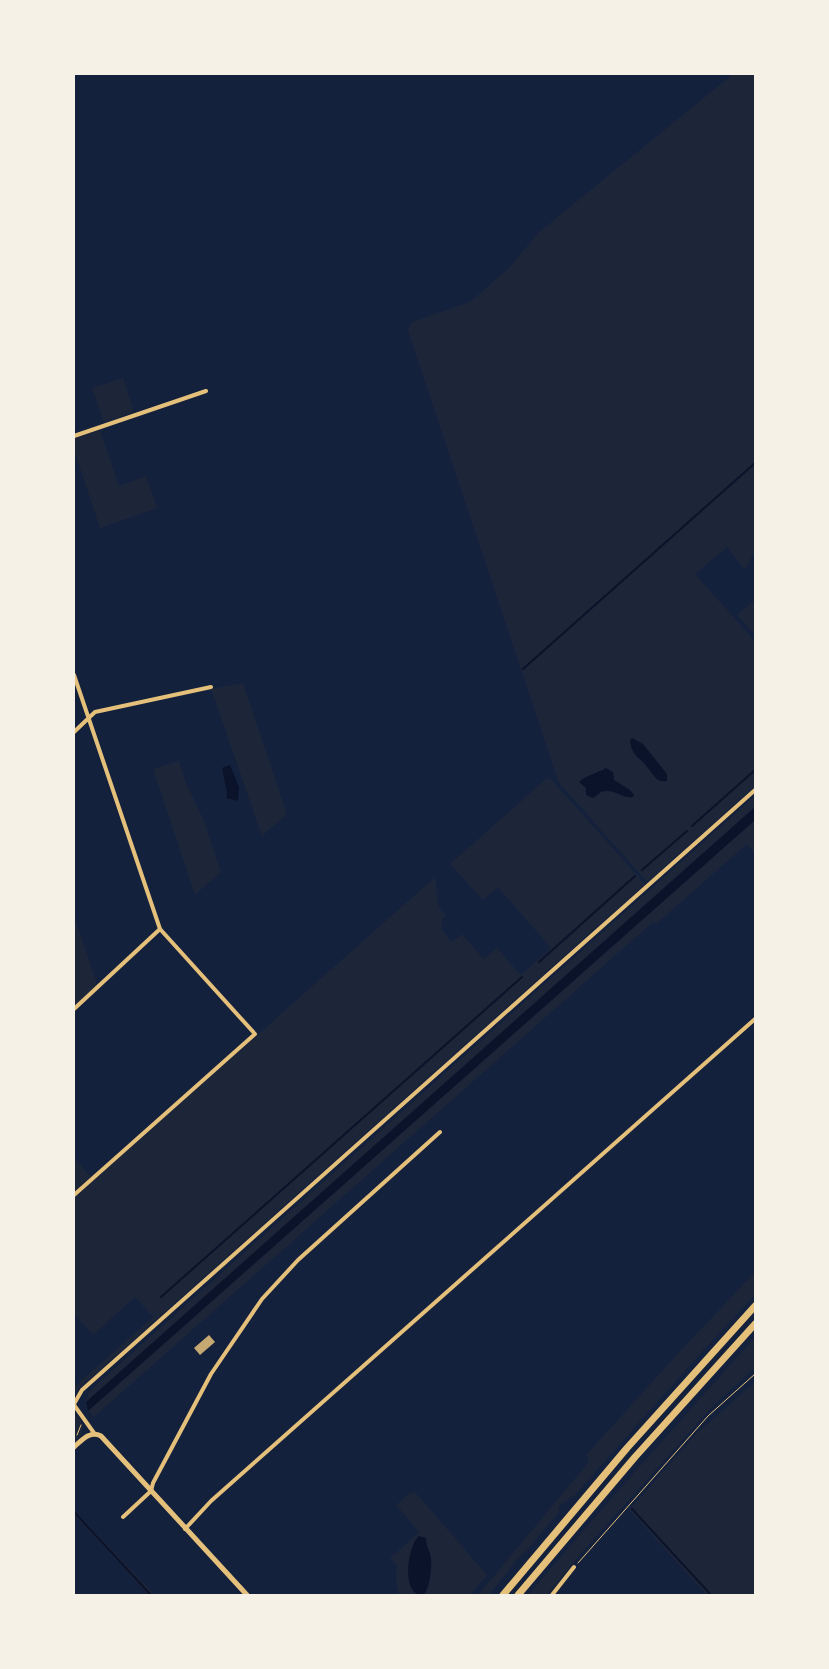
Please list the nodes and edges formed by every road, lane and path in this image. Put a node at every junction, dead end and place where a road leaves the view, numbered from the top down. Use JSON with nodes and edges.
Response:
{"nodes":[{"id":1,"x":206,"y":390,"type":"dead end"},
{"id":2,"x":74,"y":436,"type":"edge"},
{"id":3,"x":74,"y":674,"type":"edge"},
{"id":4,"x":210,"y":687,"type":"dead end"},
{"id":5,"x":88,"y":718,"type":"junction"},
{"id":6,"x":74,"y":732,"type":"edge"},
{"id":7,"x":755,"y":790,"type":"edge"},
{"id":8,"x":160,"y":929,"type":"junction"},
{"id":9,"x":74,"y":1009,"type":"edge"},
{"id":10,"x":755,"y":1019,"type":"edge"},
{"id":11,"x":440,"y":1132,"type":"dead end"},
{"id":12,"x":74,"y":1195,"type":"edge"},
{"id":13,"x":755,"y":1306,"type":"edge"},
{"id":14,"x":755,"y":1324,"type":"edge"},
{"id":15,"x":755,"y":1374,"type":"edge"},
{"id":16,"x":74,"y":1405,"type":"edge"},
{"id":17,"x":86,"y":1421,"type":"junction"},
{"id":18,"x":94,"y":1434,"type":"junction"},
{"id":19,"x":75,"y":1438,"type":"edge"},
{"id":20,"x":74,"y":1447,"type":"edge"},
{"id":21,"x":151,"y":1491,"type":"junction"},
{"id":22,"x":123,"y":1517,"type":"dead end"},
{"id":23,"x":185,"y":1529,"type":"junction"},
{"id":24,"x":574,"y":1567,"type":"joint"},
{"id":25,"x":248,"y":1595,"type":"edge"},
{"id":26,"x":503,"y":1595,"type":"edge"},
{"id":27,"x":518,"y":1595,"type":"edge"},
{"id":28,"x":552,"y":1595,"type":"edge"}],
"edges":[{"from":1,"to":2,"type":"street"},
{"from":3,"to":5,"type":"street"},
{"from":4,"to":5,"type":"street"},
{"from":5,"to":6,"type":"street"},
{"from":5,"to":8,"type":"street"},
{"from":7,"to":16,"type":"street"},
{"from":8,"to":9,"type":"street"},
{"from":8,"to":12,"type":"street"},
{"from":10,"to":23,"type":"street"},
{"from":11,"to":21,"type":"street"},
{"from":13,"to":26,"type":"highway"},
{"from":14,"to":27,"type":"highway"},
{"from":15,"to":24,"type":"path"},
{"from":16,"to":17,"type":"street"},
{"from":17,"to":18,"type":"street"},
{"from":17,"to":19,"type":"path"},
{"from":18,"to":20,"type":"street"},
{"from":18,"to":21,"type":"street"},
{"from":21,"to":22,"type":"street"},
{"from":21,"to":23,"type":"street"},
{"from":23,"to":25,"type":"street"},
{"from":24,"to":28,"type":"street"}]}
